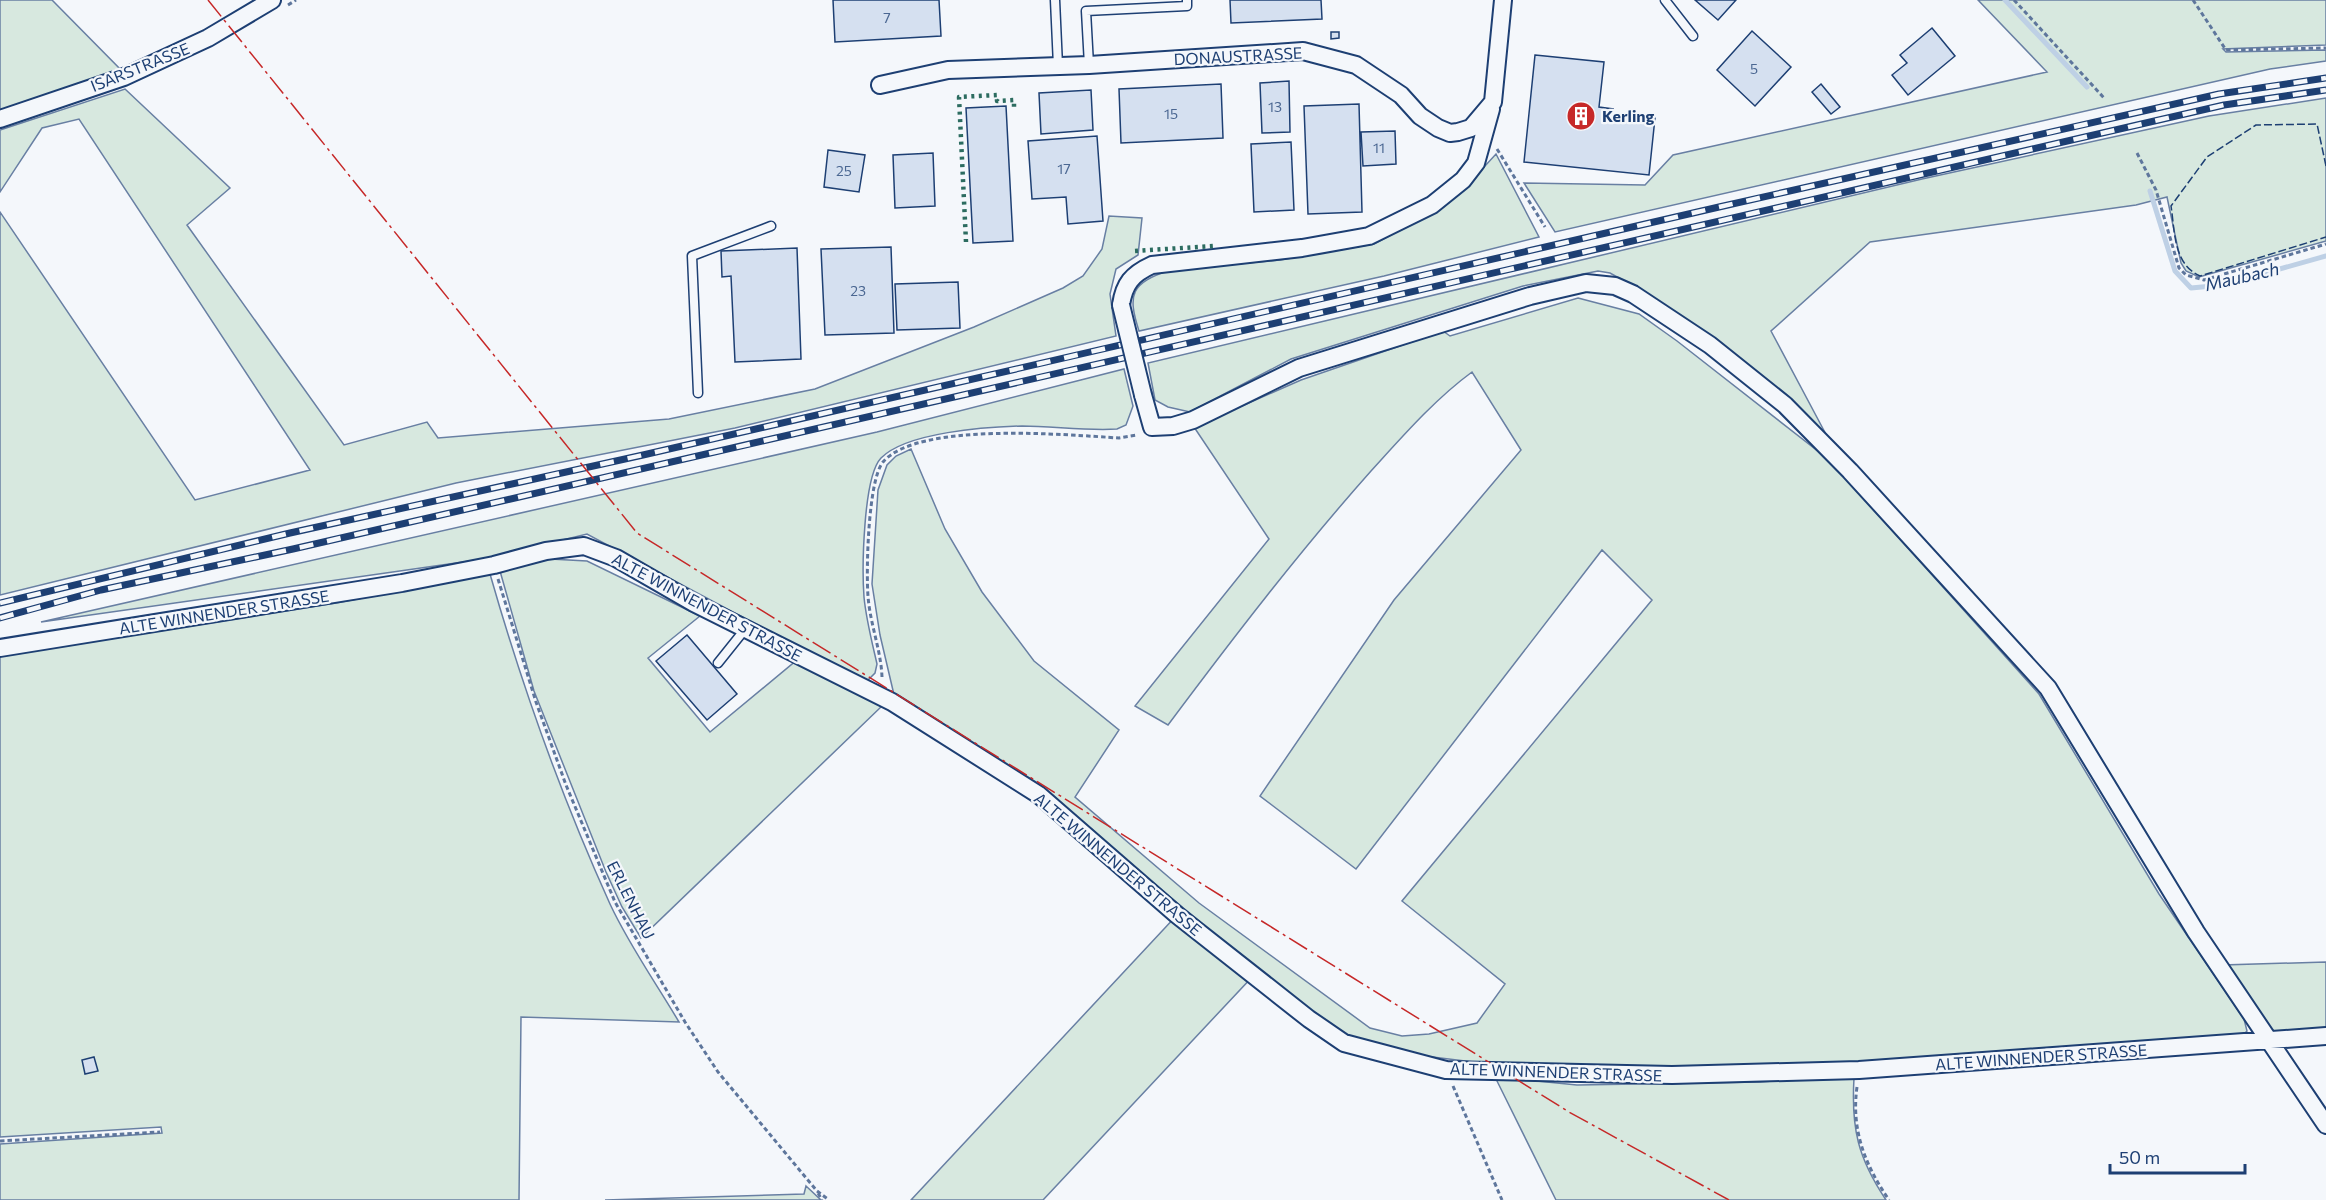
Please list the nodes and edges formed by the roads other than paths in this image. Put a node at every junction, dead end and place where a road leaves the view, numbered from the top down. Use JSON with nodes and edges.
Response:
{"nodes":[{"id":1,"x":272,"y":0,"type":"edge"},
{"id":2,"x":1055,"y":0,"type":"edge"},
{"id":3,"x":1187,"y":0,"type":"edge"},
{"id":4,"x":1503,"y":0,"type":"edge"},
{"id":5,"x":1665,"y":0,"type":"edge"},
{"id":6,"x":1144,"y":4,"type":"edge"},
{"id":7,"x":1693,"y":36,"type":"dead end"},
{"id":8,"x":1089,"y":65,"type":"junction"},
{"id":9,"x":1058,"y":66,"type":"junction"},
{"id":10,"x":880,"y":85,"type":"dead end"},
{"id":11,"x":1493,"y":102,"type":"junction"},
{"id":12,"x":0,"y":119,"type":"edge"},
{"id":13,"x":771,"y":226,"type":"dead end"},
{"id":14,"x":698,"y":393,"type":"dead end"},
{"id":15,"x":746,"y":627,"type":"junction"},
{"id":16,"x":0,"y":648,"type":"edge"},
{"id":17,"x":718,"y":663,"type":"dead end"},
{"id":18,"x":2326,"y":1036,"type":"edge"},
{"id":19,"x":2268,"y":1039,"type":"junction"},
{"id":20,"x":2326,"y":1125,"type":"edge"}],
"edges":[{"from":1,"to":12,"type":"street","name":"ISARSTRASSE"},
{"from":2,"to":9,"type":"lane"},
{"from":3,"to":6,"type":"lane"},
{"from":4,"to":11,"type":"street"},
{"from":5,"to":7,"type":"lane"},
{"from":6,"to":8,"type":"lane"},
{"from":8,"to":9,"type":"street","name":"DONAUSTRASSE"},
{"from":8,"to":11,"type":"street","name":"DONAUSTRASSE"},
{"from":9,"to":10,"type":"street","name":"DONAUSTRASSE"},
{"from":11,"to":19,"type":"street","bridge":true},
{"from":13,"to":14,"type":"lane"},
{"from":15,"to":16,"type":"street","name":"ALTE WINNENDER STRASSE"},
{"from":15,"to":17,"type":"lane"},
{"from":15,"to":19,"type":"street","name":"ALTE WINNENDER STRASSE"},
{"from":18,"to":19,"type":"street","name":"ALTE WINNENDER STRASSE"},
{"from":19,"to":20,"type":"street"}]}
